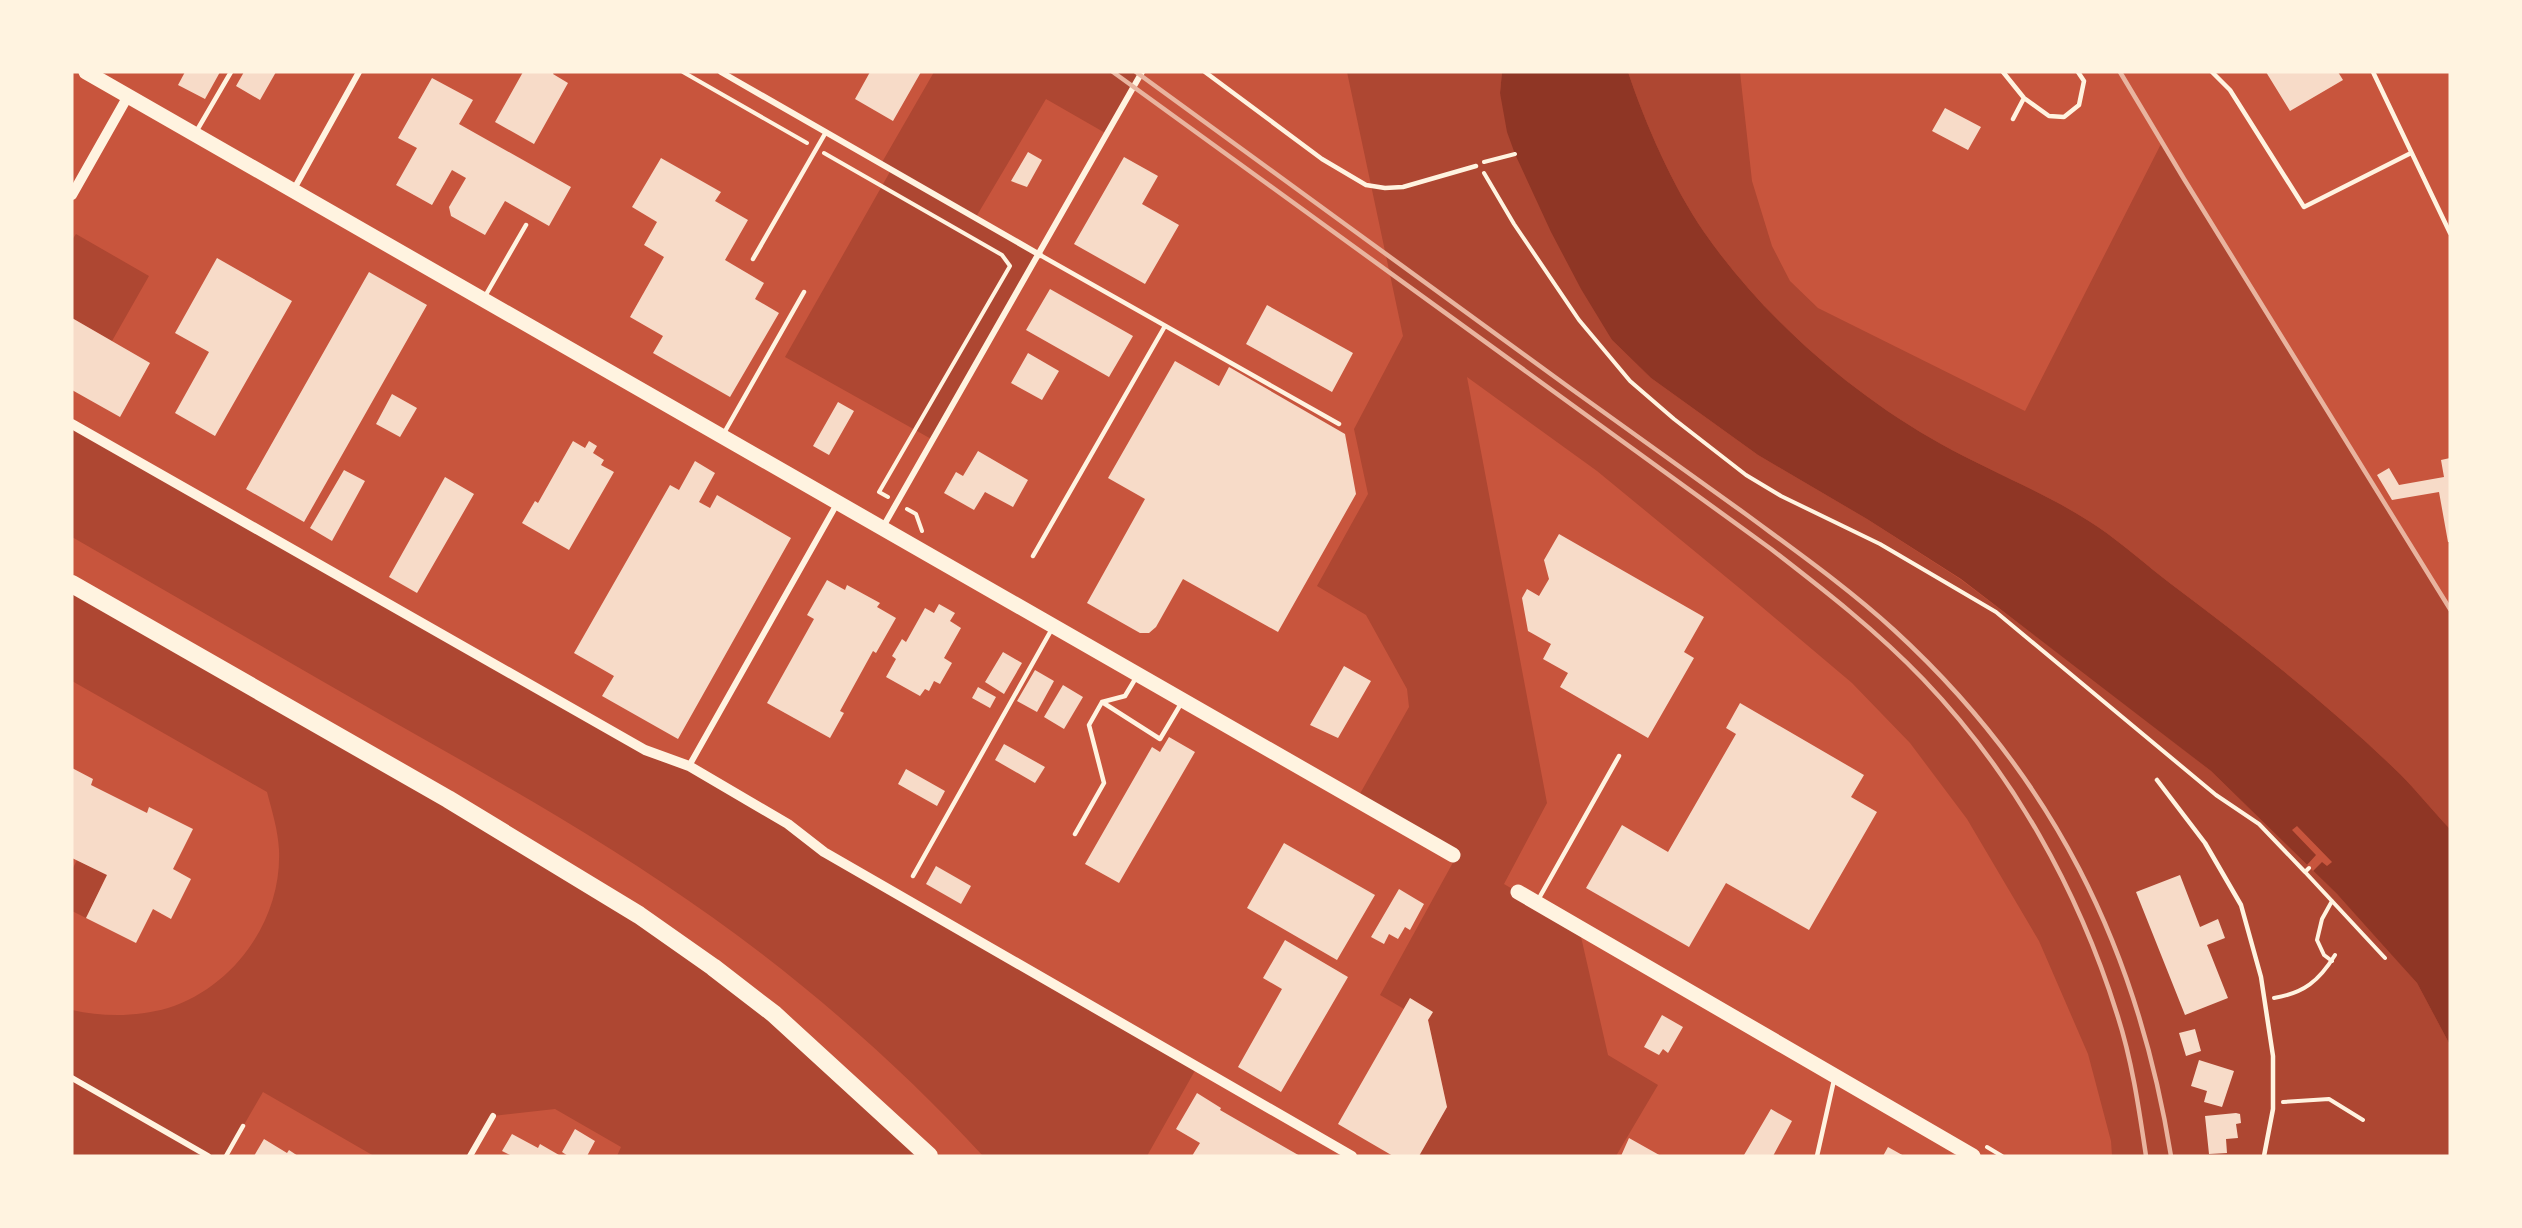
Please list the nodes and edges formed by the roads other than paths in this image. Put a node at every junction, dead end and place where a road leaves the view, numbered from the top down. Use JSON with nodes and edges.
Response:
{"nodes":[{"id":1,"x":86,"y":72,"type":"edge"},
{"id":2,"x":231,"y":72,"type":"edge"},
{"id":3,"x":359,"y":72,"type":"edge"},
{"id":4,"x":721,"y":72,"type":"edge"},
{"id":5,"x":1142,"y":72,"type":"edge"},
{"id":6,"x":1205,"y":72,"type":"edge"},
{"id":7,"x":2003,"y":72,"type":"edge"},
{"id":8,"x":2079,"y":72,"type":"edge"},
{"id":9,"x":2212,"y":72,"type":"edge"},
{"id":10,"x":2373,"y":72,"type":"edge"},
{"id":11,"x":128,"y":96,"type":"junction"},
{"id":12,"x":2024,"y":98,"type":"junction"},
{"id":13,"x":2013,"y":119,"type":"dead end"},
{"id":14,"x":826,"y":132,"type":"junction"},
{"id":15,"x":195,"y":134,"type":"junction"},
{"id":16,"x":2411,"y":153,"type":"junction"},
{"id":17,"x":1476,"y":166,"type":"dead end"},
{"id":18,"x":293,"y":189,"type":"junction"},
{"id":19,"x":72,"y":195,"type":"edge"},
{"id":20,"x":526,"y":225,"type":"dead end"},
{"id":21,"x":2450,"y":233,"type":"edge"},
{"id":22,"x":1040,"y":255,"type":"junction"},
{"id":23,"x":753,"y":259,"type":"dead end"},
{"id":24,"x":804,"y":292,"type":"dead end"},
{"id":25,"x":484,"y":298,"type":"junction"},
{"id":26,"x":1165,"y":326,"type":"junction"},
{"id":27,"x":72,"y":424,"type":"edge"},
{"id":28,"x":1338,"y":424,"type":"dead end"},
{"id":29,"x":723,"y":435,"type":"junction"},
{"id":30,"x":838,"y":502,"type":"junction"},
{"id":31,"x":883,"y":528,"type":"junction"},
{"id":32,"x":1033,"y":556,"type":"dead end"},
{"id":33,"x":72,"y":584,"type":"edge"},
{"id":34,"x":1055,"y":625,"type":"junction"},
{"id":35,"x":1138,"y":674,"type":"junction"},
{"id":36,"x":1183,"y":700,"type":"junction"},
{"id":37,"x":1102,"y":702,"type":"junction"},
{"id":38,"x":1619,"y":756,"type":"dead end"},
{"id":39,"x":689,"y":766,"type":"junction"},
{"id":40,"x":2157,"y":780,"type":"dead end"},
{"id":41,"x":1075,"y":834,"type":"dead end"},
{"id":42,"x":1453,"y":855,"type":"dead end"},
{"id":43,"x":913,"y":876,"type":"dead end"},
{"id":44,"x":1518,"y":892,"type":"dead end"},
{"id":45,"x":1536,"y":903,"type":"junction"},
{"id":46,"x":1835,"y":1076,"type":"junction"},
{"id":47,"x":72,"y":1078,"type":"edge"},
{"id":48,"x":493,"y":1116,"type":"dead end"},
{"id":49,"x":243,"y":1126,"type":"dead end"},
{"id":50,"x":208,"y":1156,"type":"edge"},
{"id":51,"x":226,"y":1156,"type":"edge"},
{"id":52,"x":470,"y":1156,"type":"edge"},
{"id":53,"x":929,"y":1156,"type":"edge"},
{"id":54,"x":1352,"y":1156,"type":"edge"},
{"id":55,"x":1817,"y":1156,"type":"edge"},
{"id":56,"x":1973,"y":1156,"type":"edge"},
{"id":57,"x":2264,"y":1156,"type":"edge"}],
"edges":[{"from":1,"to":11,"type":"main road"},
{"from":2,"to":15,"type":"lane"},
{"from":3,"to":18,"type":"street"},
{"from":4,"to":14,"type":"street"},
{"from":5,"to":22,"type":"street"},
{"from":6,"to":17,"type":"lane"},
{"from":7,"to":12,"type":"lane"},
{"from":8,"to":12,"type":"lane"},
{"from":9,"to":16,"type":"lane"},
{"from":10,"to":16,"type":"lane"},
{"from":11,"to":15,"type":"main road"},
{"from":11,"to":19,"type":"street"},
{"from":12,"to":13,"type":"lane"},
{"from":14,"to":22,"type":"street"},
{"from":14,"to":23,"type":"lane"},
{"from":15,"to":18,"type":"main road"},
{"from":16,"to":21,"type":"lane"},
{"from":18,"to":25,"type":"main road"},
{"from":20,"to":25,"type":"lane"},
{"from":22,"to":26,"type":"lane"},
{"from":22,"to":31,"type":"street"},
{"from":24,"to":29,"type":"lane"},
{"from":25,"to":29,"type":"main road"},
{"from":26,"to":28,"type":"lane"},
{"from":26,"to":32,"type":"lane"},
{"from":27,"to":39,"type":"street"},
{"from":29,"to":30,"type":"main road"},
{"from":30,"to":31,"type":"main road"},
{"from":30,"to":39,"type":"street"},
{"from":31,"to":34,"type":"main road"},
{"from":33,"to":53,"type":"highway"},
{"from":34,"to":35,"type":"main road"},
{"from":34,"to":43,"type":"lane"},
{"from":35,"to":36,"type":"main road"},
{"from":35,"to":37,"type":"lane"},
{"from":36,"to":37,"type":"lane"},
{"from":36,"to":42,"type":"main road"},
{"from":37,"to":41,"type":"lane"},
{"from":38,"to":45,"type":"lane"},
{"from":39,"to":54,"type":"street"},
{"from":40,"to":57,"type":"lane"},
{"from":44,"to":45,"type":"main road"},
{"from":45,"to":46,"type":"main road"},
{"from":46,"to":55,"type":"lane"},
{"from":46,"to":56,"type":"main road"},
{"from":47,"to":50,"type":"street"},
{"from":48,"to":52,"type":"street"},
{"from":49,"to":51,"type":"lane"}]}
